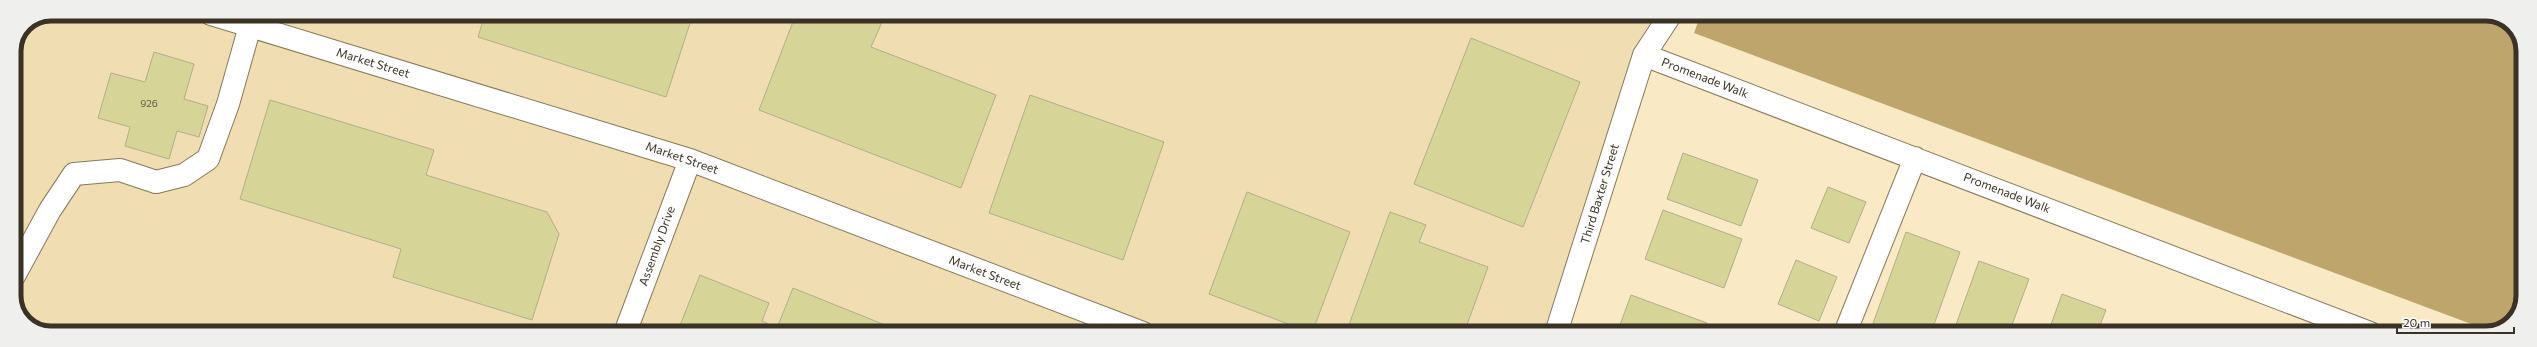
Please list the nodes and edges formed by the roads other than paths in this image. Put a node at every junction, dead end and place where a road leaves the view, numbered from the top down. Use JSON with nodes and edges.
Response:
{"nodes":[{"id":1,"x":234,"y":21,"type":"edge"},
{"id":2,"x":1666,"y":21,"type":"edge"},
{"id":3,"x":250,"y":26,"type":"junction"},
{"id":4,"x":1644,"y":55,"type":"junction"},
{"id":5,"x":1915,"y":158,"type":"junction"},
{"id":6,"x":690,"y":160,"type":"junction"},
{"id":7,"x":21,"y":263,"type":"edge"},
{"id":8,"x":628,"y":326,"type":"edge"},
{"id":9,"x":1125,"y":326,"type":"edge"},
{"id":10,"x":1558,"y":326,"type":"edge"},
{"id":11,"x":1848,"y":326,"type":"edge"},
{"id":12,"x":2352,"y":326,"type":"edge"}],
"edges":[{"from":1,"to":3,"type":"street","name":"Market Street"},
{"from":2,"to":4,"type":"street","name":"Third Baxter Street"},
{"from":3,"to":6,"type":"street","name":"Market Street"},
{"from":3,"to":7,"type":"street"},
{"from":4,"to":5,"type":"street","name":"Promenade Walk"},
{"from":4,"to":10,"type":"street","name":"Third Baxter Street"},
{"from":5,"to":11,"type":"street"},
{"from":5,"to":12,"type":"street","name":"Promenade Walk"},
{"from":6,"to":8,"type":"street","name":"Assembly Drive"},
{"from":6,"to":9,"type":"street","name":"Market Street"}]}
